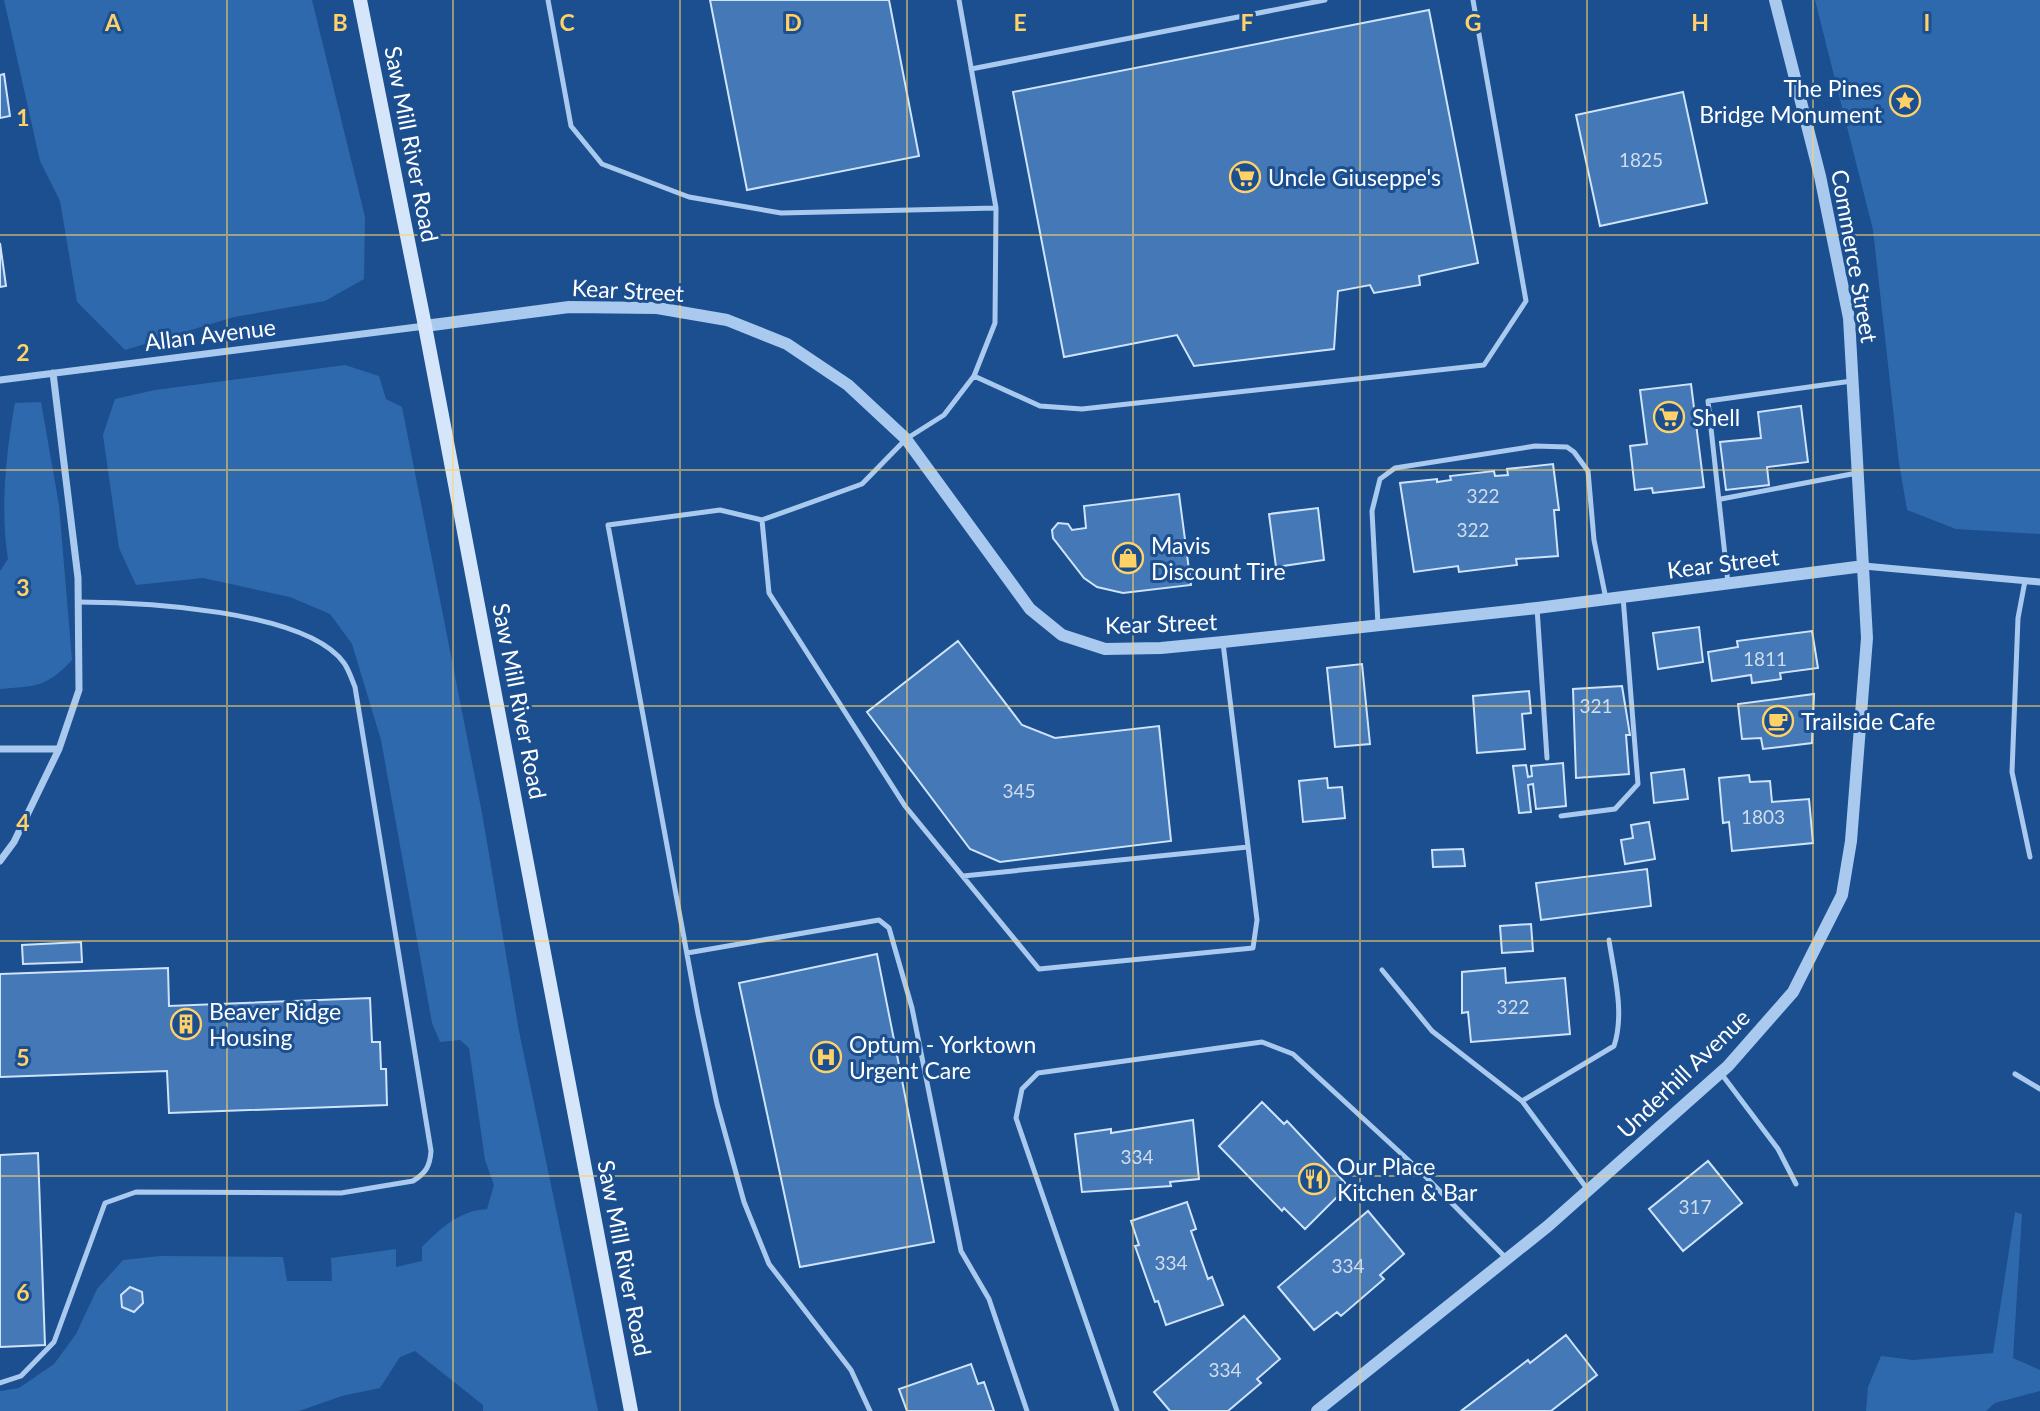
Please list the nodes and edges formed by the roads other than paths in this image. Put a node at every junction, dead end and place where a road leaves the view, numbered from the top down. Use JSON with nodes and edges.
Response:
{"nodes":[{"id":1,"x":360,"y":0,"type":"edge"},
{"id":2,"x":548,"y":0,"type":"edge"},
{"id":3,"x":959,"y":0,"type":"edge"},
{"id":4,"x":1325,"y":0,"type":"edge"},
{"id":5,"x":1473,"y":0,"type":"edge"},
{"id":6,"x":1775,"y":0,"type":"edge"},
{"id":7,"x":971,"y":69,"type":"junction"},
{"id":8,"x":996,"y":208,"type":"junction"},
{"id":9,"x":425,"y":326,"type":"junction"},
{"id":10,"x":52,"y":373,"type":"junction"},
{"id":11,"x":974,"y":376,"type":"junction"},
{"id":12,"x":0,"y":380,"type":"edge"},
{"id":13,"x":1853,"y":381,"type":"junction"},
{"id":14,"x":906,"y":439,"type":"junction"},
{"id":15,"x":1857,"y":472,"type":"junction"},
{"id":16,"x":1721,"y":499,"type":"junction"},
{"id":17,"x":762,"y":520,"type":"junction"},
{"id":18,"x":1864,"y":566,"type":"junction"},
{"id":19,"x":2025,"y":581,"type":"junction"},
{"id":20,"x":2040,"y":582,"type":"edge"},
{"id":21,"x":1728,"y":583,"type":"junction"},
{"id":22,"x":1623,"y":597,"type":"junction"},
{"id":23,"x":1606,"y":599,"type":"junction"},
{"id":24,"x":78,"y":602,"type":"junction"},
{"id":25,"x":1537,"y":608,"type":"junction"},
{"id":26,"x":1378,"y":625,"type":"junction"},
{"id":27,"x":1223,"y":642,"type":"junction"},
{"id":28,"x":0,"y":749,"type":"edge"},
{"id":29,"x":59,"y":749,"type":"junction"},
{"id":30,"x":1547,"y":758,"type":"dead end"},
{"id":31,"x":1561,"y":816,"type":"dead end"},
{"id":32,"x":1248,"y":847,"type":"junction"},
{"id":33,"x":2030,"y":857,"type":"dead end"},
{"id":34,"x":0,"y":861,"type":"edge"},
{"id":35,"x":963,"y":876,"type":"junction"},
{"id":36,"x":1609,"y":940,"type":"dead end"},
{"id":37,"x":687,"y":953,"type":"junction"},
{"id":38,"x":1382,"y":970,"type":"dead end"},
{"id":39,"x":1720,"y":1072,"type":"junction"},
{"id":40,"x":2015,"y":1074,"type":"dead end"},
{"id":41,"x":2040,"y":1089,"type":"edge"},
{"id":42,"x":1522,"y":1101,"type":"junction"},
{"id":43,"x":1796,"y":1184,"type":"dead end"},
{"id":44,"x":1588,"y":1190,"type":"junction"},
{"id":45,"x":1507,"y":1259,"type":"junction"},
{"id":46,"x":0,"y":1383,"type":"edge"},
{"id":47,"x":631,"y":1411,"type":"edge"},
{"id":48,"x":870,"y":1411,"type":"edge"},
{"id":49,"x":1027,"y":1411,"type":"edge"},
{"id":50,"x":1116,"y":1411,"type":"edge"},
{"id":51,"x":1317,"y":1411,"type":"edge"}],
"edges":[{"from":1,"to":9,"type":"main road","name":"Saw Mill River Road"},
{"from":2,"to":8,"type":"lane"},
{"from":3,"to":7,"type":"lane"},
{"from":4,"to":7,"type":"lane"},
{"from":5,"to":11,"type":"lane"},
{"from":6,"to":13,"type":"street","name":"Commerce Street"},
{"from":7,"to":8,"type":"lane"},
{"from":8,"to":11,"type":"lane"},
{"from":9,"to":10,"type":"street","name":"Allan Avenue"},
{"from":9,"to":14,"type":"street","name":"Kear Street"},
{"from":9,"to":47,"type":"main road","name":"Saw Mill River Road"},
{"from":10,"to":12,"type":"street","name":"Allan Avenue"},
{"from":10,"to":24,"type":"street"},
{"from":11,"to":14,"type":"lane"},
{"from":13,"to":15,"type":"street","name":"Commerce Street"},
{"from":13,"to":16,"type":"lane"},
{"from":14,"to":17,"type":"lane"},
{"from":14,"to":27,"type":"street","name":"Kear Street"},
{"from":15,"to":16,"type":"lane"},
{"from":15,"to":18,"type":"street","name":"Commerce Street"},
{"from":16,"to":21,"type":"lane"},
{"from":17,"to":35,"type":"lane"},
{"from":17,"to":37,"type":"lane"},
{"from":18,"to":19,"type":"street"},
{"from":18,"to":21,"type":"street","name":"Kear Street"},
{"from":18,"to":39,"type":"street","name":"Underhill Avenue"},
{"from":19,"to":20,"type":"street"},
{"from":19,"to":33,"type":"lane"},
{"from":21,"to":22,"type":"street","name":"Kear Street"},
{"from":22,"to":23,"type":"street","name":"Kear Street"},
{"from":22,"to":31,"type":"lane"},
{"from":23,"to":25,"type":"street","name":"Kear Street"},
{"from":23,"to":26,"type":"lane"},
{"from":24,"to":29,"type":"street"},
{"from":24,"to":46,"type":"lane"},
{"from":25,"to":26,"type":"street","name":"Kear Street"},
{"from":25,"to":30,"type":"lane"},
{"from":26,"to":27,"type":"street","name":"Kear Street"},
{"from":27,"to":32,"type":"lane"},
{"from":28,"to":29,"type":"street"},
{"from":29,"to":34,"type":"street"},
{"from":32,"to":35,"type":"lane"},
{"from":32,"to":35,"type":"lane"},
{"from":36,"to":42,"type":"lane"},
{"from":37,"to":48,"type":"lane"},
{"from":37,"to":49,"type":"lane"},
{"from":38,"to":42,"type":"lane"},
{"from":39,"to":43,"type":"lane"},
{"from":39,"to":44,"type":"street","name":"Underhill Avenue"},
{"from":40,"to":41,"type":"lane"},
{"from":42,"to":44,"type":"lane"},
{"from":44,"to":45,"type":"street","name":"Underhill Avenue"},
{"from":45,"to":50,"type":"lane"},
{"from":45,"to":51,"type":"street","name":"Underhill Avenue"}]}
